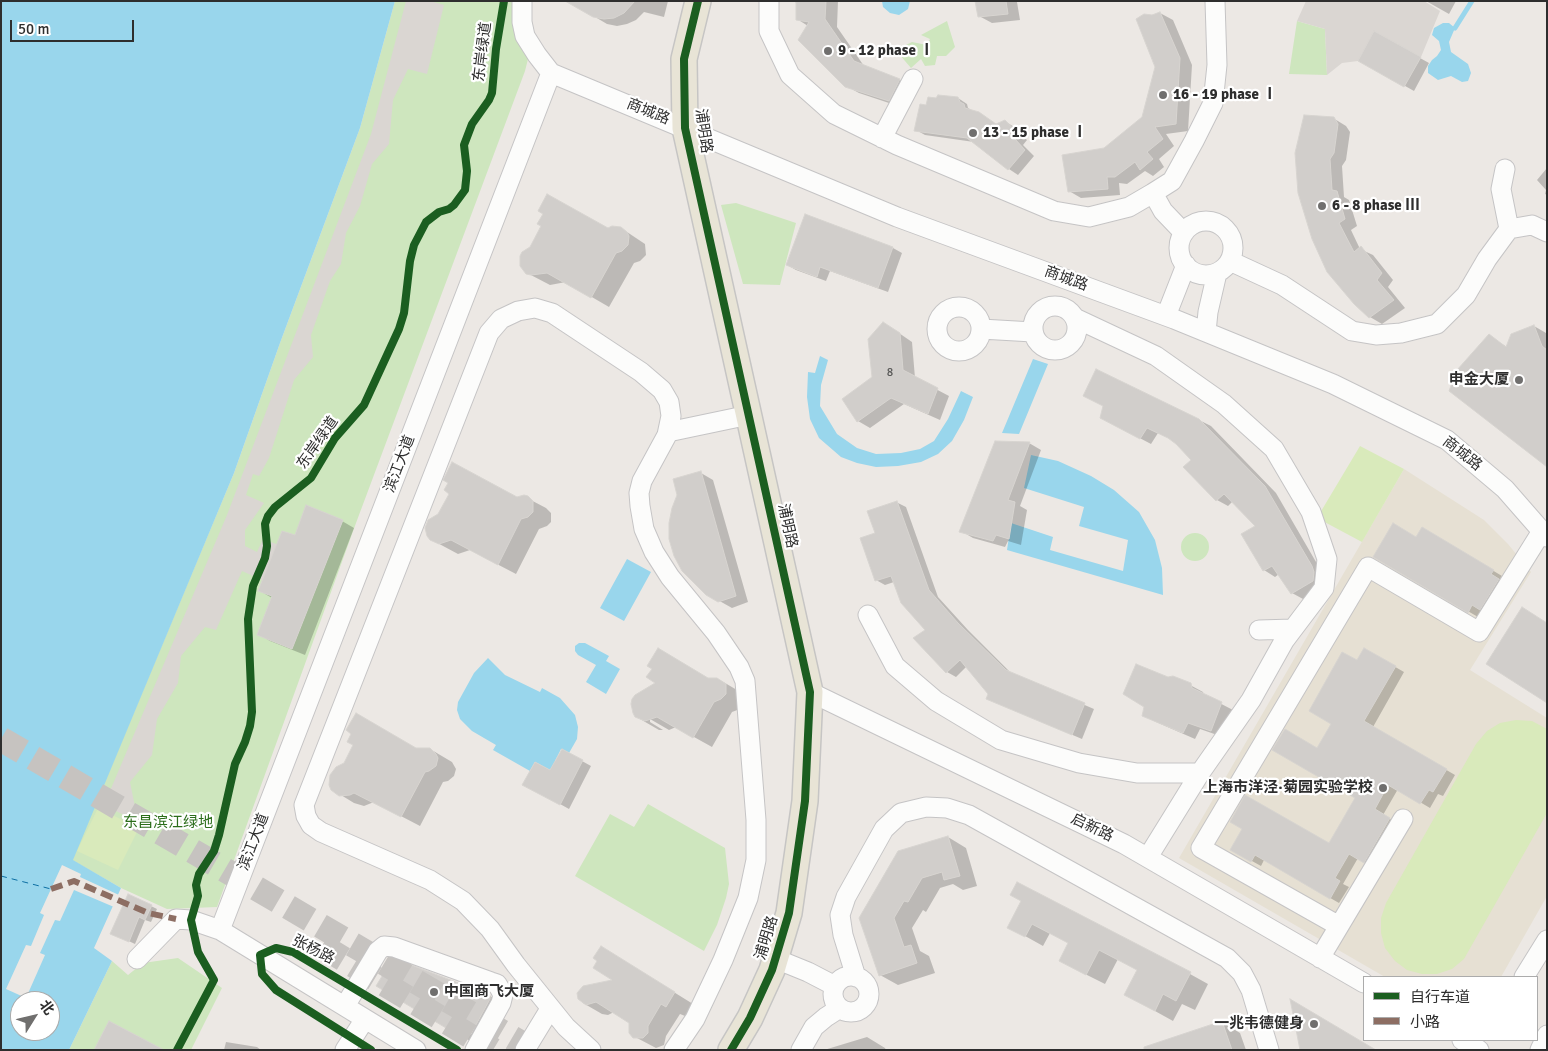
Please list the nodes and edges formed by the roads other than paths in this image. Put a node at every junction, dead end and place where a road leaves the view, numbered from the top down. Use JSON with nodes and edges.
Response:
{"nodes":[{"id":1,"x":522,"y":1,"type":"edge"},
{"id":2,"x":698,"y":1,"type":"edge"},
{"id":3,"x":770,"y":1,"type":"edge"},
{"id":4,"x":1215,"y":1,"type":"edge"},
{"id":5,"x":551,"y":73,"type":"junction"},
{"id":6,"x":913,"y":79,"type":"dead end"},
{"id":7,"x":686,"y":128,"type":"junction"},
{"id":8,"x":882,"y":138,"type":"junction"},
{"id":9,"x":1505,"y":169,"type":"dead end"},
{"id":10,"x":1153,"y":193,"type":"junction"},
{"id":11,"x":1509,"y":229,"type":"junction"},
{"id":12,"x":1547,"y":232,"type":"edge"},
{"id":13,"x":1184,"y":233,"type":"junction"},
{"id":14,"x":1186,"y":265,"type":"junction"},
{"id":15,"x":1224,"y":267,"type":"junction"},
{"id":16,"x":1062,"y":278,"type":"junction"},
{"id":17,"x":1059,"y":305,"type":"junction"},
{"id":18,"x":1166,"y":316,"type":"junction"},
{"id":19,"x":1075,"y":318,"type":"junction"},
{"id":20,"x":981,"y":329,"type":"dead end"},
{"id":21,"x":1033,"y":332,"type":"junction"},
{"id":22,"x":1206,"y":332,"type":"junction"},
{"id":23,"x":749,"y":415,"type":"junction"},
{"id":24,"x":668,"y":432,"type":"junction"},
{"id":25,"x":1544,"y":534,"type":"edge"},
{"id":26,"x":868,"y":615,"type":"dead end"},
{"id":27,"x":1293,"y":629,"type":"junction"},
{"id":28,"x":1259,"y":630,"type":"dead end"},
{"id":29,"x":810,"y":692,"type":"junction"},
{"id":30,"x":1200,"y":773,"type":"junction"},
{"id":31,"x":1403,"y":819,"type":"dead end"},
{"id":32,"x":1148,"y":857,"type":"junction"},
{"id":33,"x":1339,"y":926,"type":"junction"},
{"id":34,"x":220,"y":930,"type":"junction"},
{"id":35,"x":1547,"y":940,"type":"edge"},
{"id":36,"x":1320,"y":958,"type":"junction"},
{"id":37,"x":136,"y":959,"type":"dead end"},
{"id":38,"x":776,"y":959,"type":"junction"},
{"id":39,"x":1525,"y":976,"type":"edge"},
{"id":40,"x":856,"y":977,"type":"junction"},
{"id":41,"x":1363,"y":982,"type":"edge"},
{"id":42,"x":835,"y":986,"type":"junction"},
{"id":43,"x":345,"y":1006,"type":"junction"},
{"id":44,"x":840,"y":1008,"type":"junction"},
{"id":45,"x":550,"y":1009,"type":"junction"},
{"id":46,"x":365,"y":1018,"type":"junction"},
{"id":47,"x":1547,"y":1034,"type":"edge"},
{"id":48,"x":1464,"y":1041,"type":"edge"},
{"id":49,"x":345,"y":1050,"type":"edge"},
{"id":50,"x":416,"y":1050,"type":"edge"},
{"id":51,"x":474,"y":1050,"type":"edge"},
{"id":52,"x":525,"y":1050,"type":"edge"},
{"id":53,"x":591,"y":1050,"type":"edge"},
{"id":54,"x":674,"y":1050,"type":"edge"},
{"id":55,"x":731,"y":1050,"type":"edge"},
{"id":56,"x":801,"y":1050,"type":"edge"},
{"id":57,"x":1269,"y":1050,"type":"edge"},
{"id":58,"x":1480,"y":1050,"type":"edge"},
{"id":59,"x":1540,"y":1050,"type":"edge"}],
"edges":[{"from":1,"to":5,"type":"street"},
{"from":2,"to":7,"type":"main road","name":"浦明路"},
{"from":3,"to":8,"type":"street"},
{"from":4,"to":10,"type":"street"},
{"from":5,"to":7,"type":"street","name":"商城路"},
{"from":5,"to":34,"type":"street","name":"滨江大道"},
{"from":6,"to":8,"type":"street"},
{"from":7,"to":16,"type":"street","name":"商城路"},
{"from":7,"to":23,"type":"main road","name":"浦明路"},
{"from":8,"to":10,"type":"street"},
{"from":9,"to":11,"type":"street"},
{"from":10,"to":13,"type":"street"},
{"from":11,"to":12,"type":"street"},
{"from":11,"to":15,"type":"street"},
{"from":13,"to":14,"type":"street"},
{"from":13,"to":15,"type":"street"},
{"from":14,"to":15,"type":"street"},
{"from":14,"to":18,"type":"street"},
{"from":15,"to":22,"type":"street"},
{"from":16,"to":17,"type":"street"},
{"from":16,"to":18,"type":"street","name":"商城路"},
{"from":17,"to":19,"type":"street"},
{"from":17,"to":21,"type":"street"},
{"from":18,"to":22,"type":"street","name":"商城路"},
{"from":19,"to":21,"type":"street"},
{"from":19,"to":27,"type":"street"},
{"from":20,"to":21,"type":"street"},
{"from":22,"to":25,"type":"street","name":"商城路"},
{"from":23,"to":24,"type":"street"},
{"from":23,"to":29,"type":"main road","name":"浦明路"},
{"from":24,"to":45,"type":"street"},
{"from":24,"to":54,"type":"street"},
{"from":25,"to":33,"type":"street"},
{"from":26,"to":30,"type":"street"},
{"from":27,"to":28,"type":"street"},
{"from":27,"to":30,"type":"street"},
{"from":29,"to":32,"type":"street","name":"启新路"},
{"from":29,"to":38,"type":"main road","name":"浦明路"},
{"from":30,"to":32,"type":"street"},
{"from":31,"to":33,"type":"street"},
{"from":32,"to":36,"type":"street","name":"启新路"},
{"from":33,"to":36,"type":"street"},
{"from":34,"to":37,"type":"street","name":"张杨路"},
{"from":34,"to":43,"type":"street","name":"张杨路"},
{"from":35,"to":39,"type":"street"},
{"from":36,"to":41,"type":"street","name":"启新路"},
{"from":38,"to":42,"type":"street"},
{"from":38,"to":55,"type":"main road","name":"浦明路"},
{"from":40,"to":42,"type":"street"},
{"from":40,"to":44,"type":"street"},
{"from":40,"to":57,"type":"street"},
{"from":42,"to":44,"type":"street"},
{"from":43,"to":46,"type":"street","name":"张杨路"},
{"from":43,"to":51,"type":"street"},
{"from":44,"to":56,"type":"street"},
{"from":45,"to":52,"type":"street"},
{"from":45,"to":53,"type":"street"},
{"from":46,"to":49,"type":"street"},
{"from":46,"to":50,"type":"street","name":"张杨路"},
{"from":47,"to":59,"type":"street"},
{"from":48,"to":58,"type":"street"}]}
